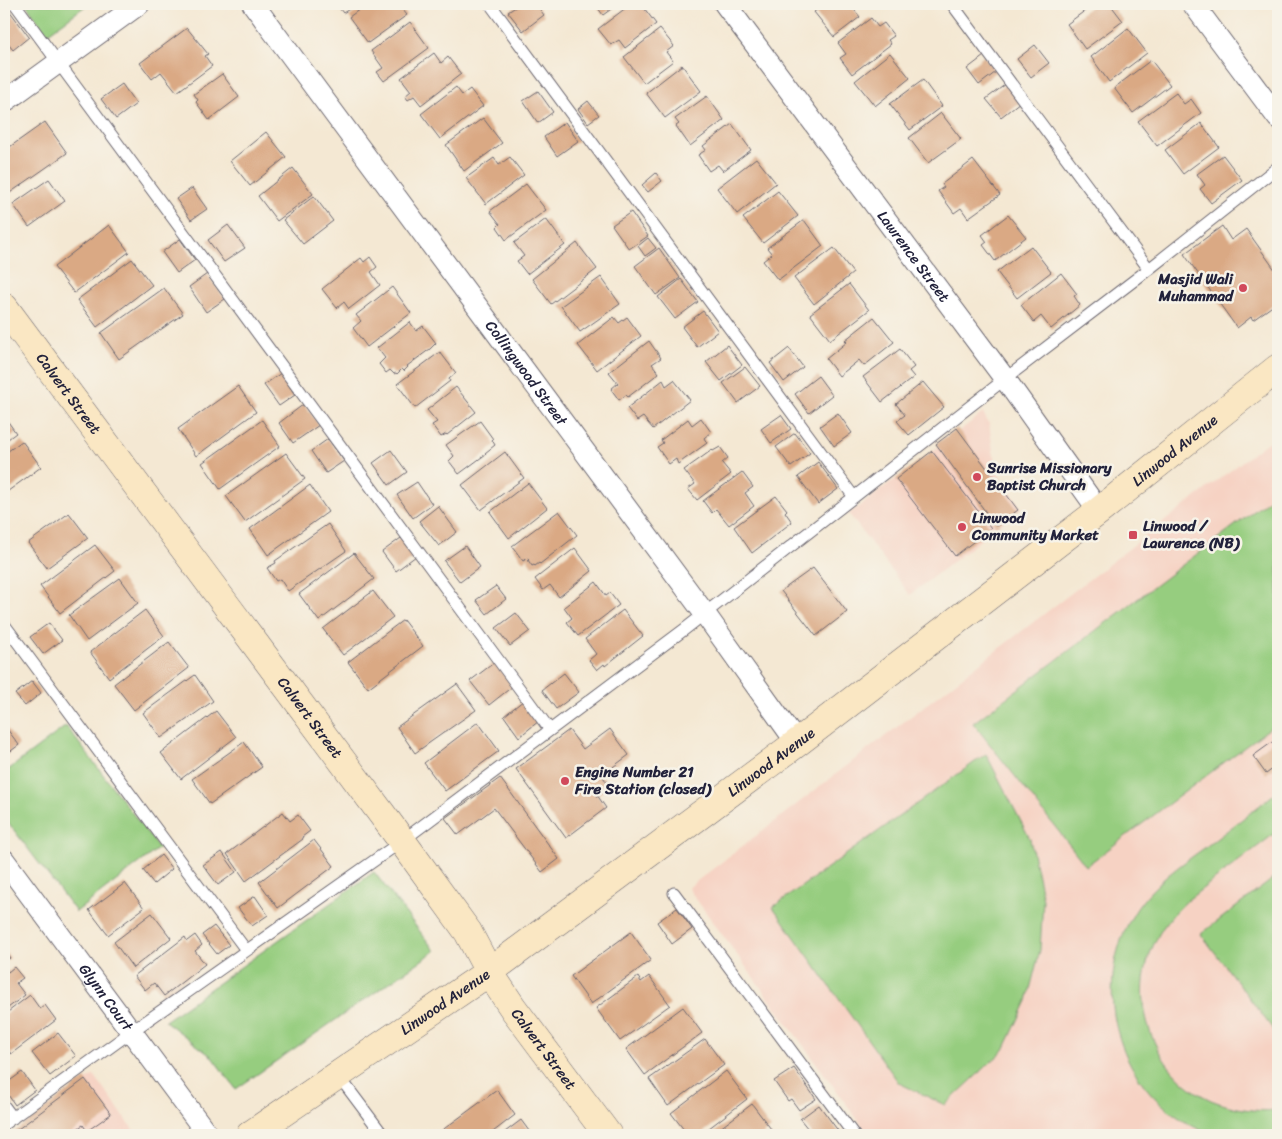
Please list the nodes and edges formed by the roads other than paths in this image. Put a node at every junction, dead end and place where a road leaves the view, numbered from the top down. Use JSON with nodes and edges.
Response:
{"nodes":[{"id":1,"x":15,"y":4,"type":"edge"},
{"id":2,"x":139,"y":4,"type":"edge"},
{"id":3,"x":253,"y":4,"type":"edge"},
{"id":4,"x":490,"y":4,"type":"edge"},
{"id":5,"x":725,"y":4,"type":"edge"},
{"id":6,"x":952,"y":4,"type":"edge"},
{"id":7,"x":1193,"y":4,"type":"edge"},
{"id":8,"x":58,"y":62,"type":"junction"},
{"id":9,"x":4,"y":102,"type":"edge"},
{"id":10,"x":1278,"y":118,"type":"edge"},
{"id":11,"x":1278,"y":167,"type":"edge"},
{"id":12,"x":1149,"y":269,"type":"junction"},
{"id":13,"x":4,"y":307,"type":"edge"},
{"id":14,"x":1278,"y":368,"type":"edge"},
{"id":15,"x":1006,"y":379,"type":"junction"},
{"id":16,"x":854,"y":498,"type":"junction"},
{"id":17,"x":1099,"y":511,"type":"junction"},
{"id":18,"x":705,"y":614,"type":"junction"},
{"id":19,"x":4,"y":624,"type":"edge"},
{"id":20,"x":550,"y":730,"type":"junction"},
{"id":21,"x":797,"y":743,"type":"junction"},
{"id":22,"x":402,"y":841,"type":"junction"},
{"id":23,"x":4,"y":860,"type":"edge"},
{"id":24,"x":674,"y":893,"type":"dead end"},
{"id":25,"x":246,"y":950,"type":"junction"},
{"id":26,"x":489,"y":972,"type":"junction"},
{"id":27,"x":131,"y":1032,"type":"junction"},
{"id":28,"x":338,"y":1075,"type":"junction"},
{"id":29,"x":4,"y":1106,"type":"edge"},
{"id":30,"x":8,"y":1121,"type":"edge"},
{"id":31,"x":208,"y":1135,"type":"edge"},
{"id":32,"x":250,"y":1135,"type":"edge"},
{"id":33,"x":383,"y":1135,"type":"edge"},
{"id":34,"x":608,"y":1135,"type":"edge"},
{"id":35,"x":854,"y":1135,"type":"edge"}],
"edges":[{"from":1,"to":8,"type":"lane"},
{"from":2,"to":8,"type":"street"},
{"from":3,"to":18,"type":"street","name":"Collingwood Street"},
{"from":4,"to":16,"type":"lane"},
{"from":5,"to":15,"type":"street","name":"Lawrence Street"},
{"from":6,"to":12,"type":"lane"},
{"from":7,"to":10,"type":"street"},
{"from":8,"to":9,"type":"street"},
{"from":8,"to":20,"type":"lane"},
{"from":11,"to":12,"type":"lane"},
{"from":12,"to":15,"type":"lane"},
{"from":13,"to":22,"type":"street","name":"Calvert Street"},
{"from":14,"to":17,"type":"street","name":"Linwood Avenue"},
{"from":15,"to":16,"type":"lane"},
{"from":15,"to":17,"type":"street","name":"Lawrence Street"},
{"from":16,"to":18,"type":"lane"},
{"from":17,"to":21,"type":"street","name":"Linwood Avenue"},
{"from":18,"to":20,"type":"lane"},
{"from":18,"to":21,"type":"street","name":"Collingwood Street"},
{"from":19,"to":25,"type":"lane"},
{"from":20,"to":22,"type":"lane"},
{"from":21,"to":26,"type":"street","name":"Linwood Avenue"},
{"from":22,"to":25,"type":"lane"},
{"from":22,"to":26,"type":"street","name":"Calvert Street"},
{"from":23,"to":27,"type":"street","name":"Glynn Court"},
{"from":24,"to":35,"type":"lane"},
{"from":25,"to":27,"type":"lane"},
{"from":26,"to":28,"type":"street","name":"Linwood Avenue"},
{"from":26,"to":34,"type":"street","name":"Calvert Street"},
{"from":27,"to":30,"type":"lane"},
{"from":27,"to":31,"type":"street","name":"Glynn Court"},
{"from":28,"to":32,"type":"street","name":"Linwood Avenue"},
{"from":28,"to":33,"type":"lane"},
{"from":29,"to":30,"type":"lane"}]}
